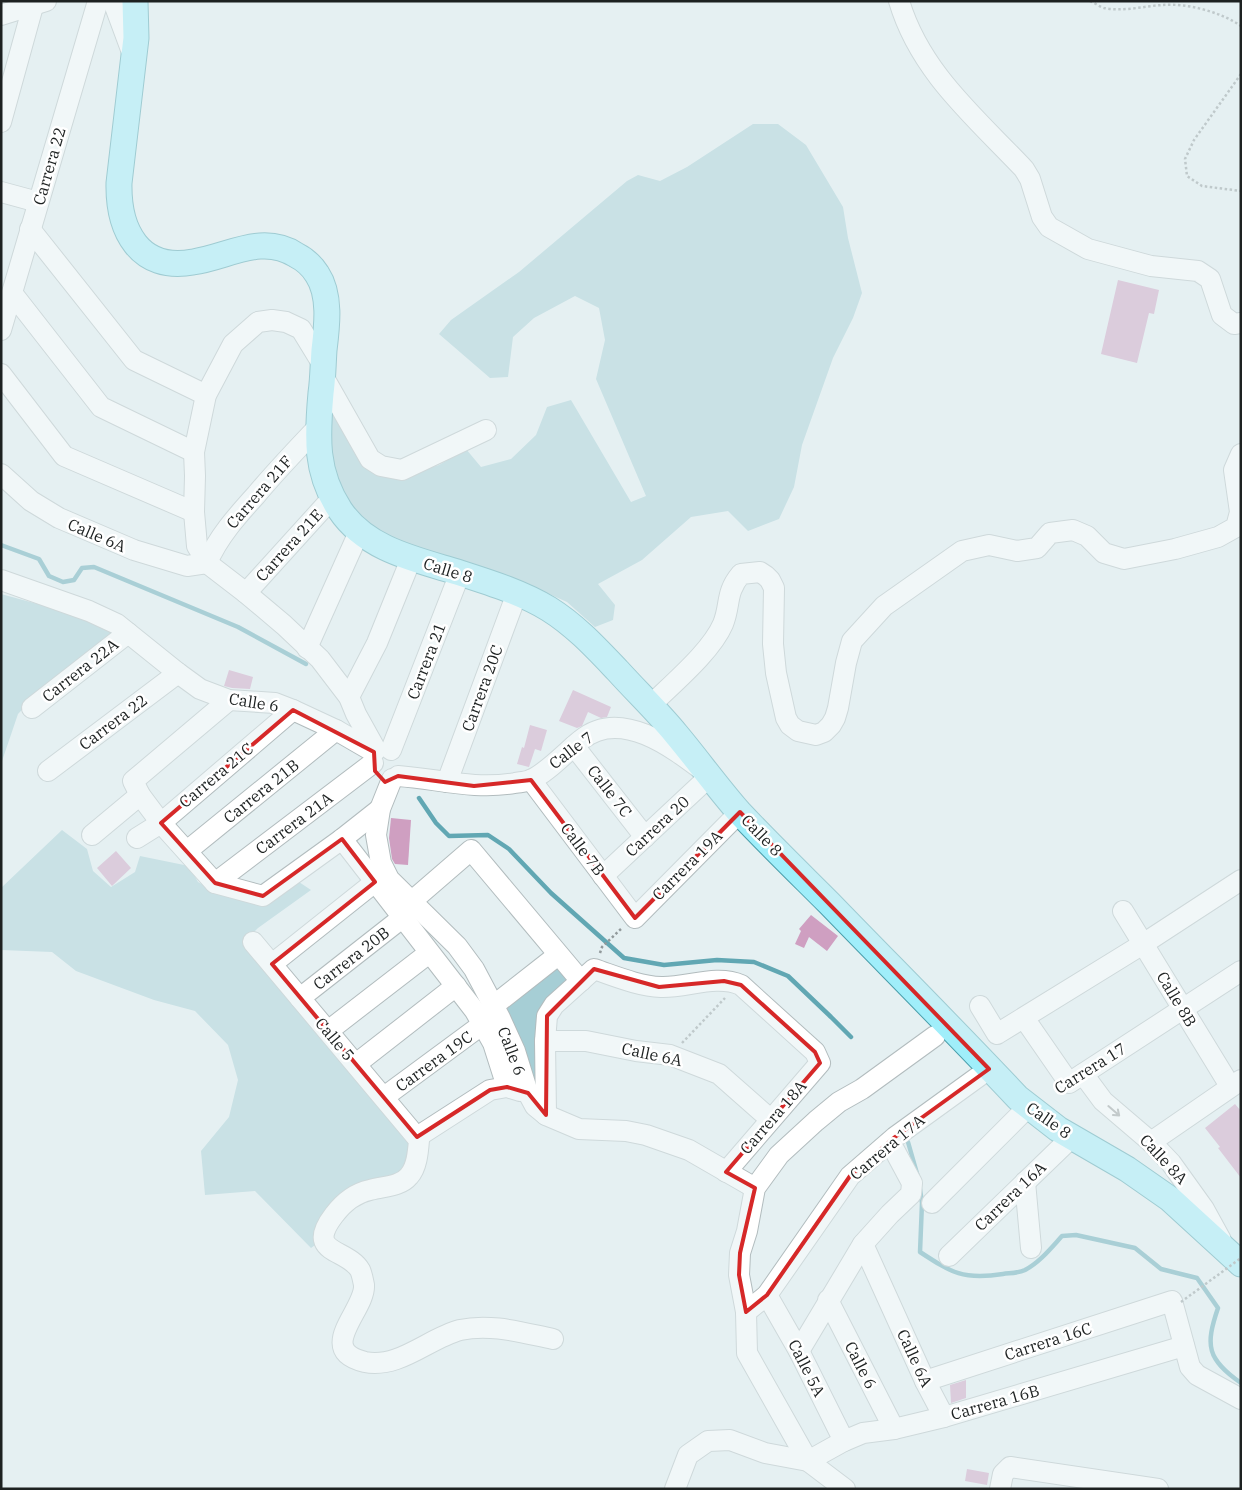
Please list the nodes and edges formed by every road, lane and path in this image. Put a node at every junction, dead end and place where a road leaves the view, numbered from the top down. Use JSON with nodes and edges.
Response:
{"nodes":[{"id":1,"x":98,"y":1,"type":"edge"},
{"id":2,"x":114,"y":1,"type":"edge"},
{"id":3,"x":136,"y":1,"type":"edge"},
{"id":4,"x":899,"y":1,"type":"edge"},
{"id":5,"x":1090,"y":1,"type":"edge"},
{"id":6,"x":40,"y":4,"type":"edge"},
{"id":7,"x":1,"y":15,"type":"edge"},
{"id":8,"x":1241,"y":26,"type":"edge"},
{"id":9,"x":134,"y":59,"type":"junction"},
{"id":10,"x":1241,"y":74,"type":"edge"},
{"id":11,"x":1,"y":122,"type":"edge"},
{"id":12,"x":1241,"y":191,"type":"edge"},
{"id":13,"x":1,"y":192,"type":"edge"},
{"id":14,"x":38,"y":202,"type":"junction"},
{"id":15,"x":30,"y":229,"type":"junction"},
{"id":16,"x":12,"y":293,"type":"junction"},
{"id":17,"x":1241,"y":323,"type":"edge"},
{"id":18,"x":1,"y":330,"type":"edge"},
{"id":19,"x":323,"y":370,"type":"junction"},
{"id":20,"x":1,"y":374,"type":"edge"},
{"id":21,"x":206,"y":395,"type":"junction"},
{"id":22,"x":319,"y":420,"type":"junction"},
{"id":23,"x":486,"y":430,"type":"dead end"},
{"id":24,"x":194,"y":452,"type":"junction"},
{"id":25,"x":1241,"y":454,"type":"edge"},
{"id":26,"x":1,"y":474,"type":"edge"},
{"id":27,"x":333,"y":497,"type":"junction"},
{"id":28,"x":194,"y":512,"type":"junction"},
{"id":29,"x":359,"y":532,"type":"junction"},
{"id":30,"x":411,"y":559,"type":"junction"},
{"id":31,"x":207,"y":563,"type":"junction"},
{"id":32,"x":460,"y":573,"type":"junction"},
{"id":33,"x":1,"y":580,"type":"edge"},
{"id":34,"x":246,"y":592,"type":"junction"},
{"id":35,"x":517,"y":593,"type":"junction"},
{"id":36,"x":122,"y":628,"type":"junction"},
{"id":37,"x":308,"y":648,"type":"junction"},
{"id":38,"x":178,"y":673,"type":"junction"},
{"id":39,"x":349,"y":697,"type":"junction"},
{"id":40,"x":229,"y":700,"type":"junction"},
{"id":41,"x":650,"y":706,"type":"junction"},
{"id":42,"x":32,"y":708,"type":"dead end"},
{"id":43,"x":294,"y":710,"type":"junction"},
{"id":44,"x":336,"y":730,"type":"junction"},
{"id":45,"x":574,"y":746,"type":"junction"},
{"id":46,"x":385,"y":763,"type":"junction"},
{"id":47,"x":48,"y":771,"type":"dead end"},
{"id":48,"x":710,"y":776,"type":"junction"},
{"id":49,"x":531,"y":780,"type":"junction"},
{"id":50,"x":447,"y":782,"type":"junction"},
{"id":51,"x":136,"y":788,"type":"junction"},
{"id":52,"x":382,"y":804,"type":"junction"},
{"id":53,"x":740,"y":812,"type":"junction"},
{"id":54,"x":161,"y":823,"type":"junction"},
{"id":55,"x":92,"y":836,"type":"dead end"},
{"id":56,"x":645,"y":837,"type":"junction"},
{"id":57,"x":137,"y":838,"type":"dead end"},
{"id":58,"x":342,"y":839,"type":"junction"},
{"id":59,"x":186,"y":851,"type":"junction"},
{"id":60,"x":604,"y":876,"type":"junction"},
{"id":61,"x":1241,"y":880,"type":"edge"},
{"id":62,"x":375,"y":882,"type":"junction"},
{"id":63,"x":215,"y":883,"type":"junction"},
{"id":64,"x":412,"y":901,"type":"junction"},
{"id":65,"x":1123,"y":911,"type":"dead end"},
{"id":66,"x":402,"y":918,"type":"junction"},
{"id":67,"x":627,"y":924,"type":"junction"},
{"id":68,"x":253,"y":942,"type":"dead end"},
{"id":69,"x":1143,"y":944,"type":"junction"},
{"id":70,"x":602,"y":946,"type":"dead end"},
{"id":71,"x":429,"y":953,"type":"junction"},
{"id":72,"x":558,"y":955,"type":"junction"},
{"id":73,"x":272,"y":964,"type":"junction"},
{"id":74,"x":1241,"y":972,"type":"edge"},
{"id":75,"x":587,"y":975,"type":"junction"},
{"id":76,"x":738,"y":984,"type":"junction"},
{"id":77,"x":456,"y":986,"type":"junction"},
{"id":78,"x":300,"y":998,"type":"junction"},
{"id":79,"x":493,"y":1006,"type":"junction"},
{"id":80,"x":980,"y":1006,"type":"dead end"},
{"id":81,"x":1183,"y":1009,"type":"junction"},
{"id":82,"x":1024,"y":1018,"type":"junction"},
{"id":83,"x":484,"y":1024,"type":"junction"},
{"id":84,"x":328,"y":1031,"type":"junction"},
{"id":85,"x":935,"y":1036,"type":"dead end"},
{"id":86,"x":546,"y":1041,"type":"junction"},
{"id":87,"x":670,"y":1055,"type":"junction"},
{"id":88,"x":356,"y":1064,"type":"junction"},
{"id":89,"x":989,"y":1068,"type":"junction"},
{"id":90,"x":1076,"y":1078,"type":"junction"},
{"id":91,"x":1236,"y":1083,"type":"edge"},
{"id":92,"x":507,"y":1087,"type":"junction"},
{"id":93,"x":528,"y":1093,"type":"junction"},
{"id":94,"x":384,"y":1097,"type":"junction"},
{"id":95,"x":1029,"y":1106,"type":"junction"},
{"id":96,"x":546,"y":1115,"type":"junction"},
{"id":97,"x":770,"y":1119,"type":"junction"},
{"id":98,"x":417,"y":1137,"type":"junction"},
{"id":99,"x":1072,"y":1137,"type":"junction"},
{"id":100,"x":892,"y":1140,"type":"junction"},
{"id":101,"x":1150,"y":1142,"type":"junction"},
{"id":102,"x":726,"y":1172,"type":"junction"},
{"id":103,"x":1025,"y":1182,"type":"junction"},
{"id":104,"x":755,"y":1188,"type":"junction"},
{"id":105,"x":932,"y":1203,"type":"dead end"},
{"id":106,"x":863,"y":1244,"type":"junction"},
{"id":107,"x":1031,"y":1248,"type":"dead end"},
{"id":108,"x":949,"y":1256,"type":"dead end"},
{"id":109,"x":1237,"y":1260,"type":"edge"},
{"id":110,"x":767,"y":1295,"type":"junction"},
{"id":111,"x":828,"y":1300,"type":"junction"},
{"id":112,"x":1177,"y":1302,"type":"junction"},
{"id":113,"x":746,"y":1312,"type":"junction"},
{"id":114,"x":554,"y":1339,"type":"dead end"},
{"id":115,"x":1184,"y":1346,"type":"junction"},
{"id":116,"x":799,"y":1351,"type":"junction"},
{"id":117,"x":925,"y":1382,"type":"junction"},
{"id":118,"x":1241,"y":1399,"type":"edge"},
{"id":119,"x":944,"y":1417,"type":"junction"},
{"id":120,"x":894,"y":1429,"type":"junction"},
{"id":121,"x":844,"y":1441,"type":"junction"},
{"id":122,"x":808,"y":1461,"type":"junction"},
{"id":123,"x":675,"y":1489,"type":"edge"},
{"id":124,"x":845,"y":1489,"type":"edge"},
{"id":125,"x":1000,"y":1489,"type":"edge"},
{"id":126,"x":1158,"y":1489,"type":"edge"}],
"edges":[{"from":1,"to":14,"type":"street","name":"Carrera 22"},
{"from":2,"to":9,"type":"street"},
{"from":3,"to":9,"type":"main road","name":"Calle 8"},
{"from":4,"to":17,"type":"street"},
{"from":5,"to":8,"type":"path"},
{"from":6,"to":7,"type":"street"},
{"from":6,"to":11,"type":"street"},
{"from":9,"to":19,"type":"main road","name":"Calle 8"},
{"from":10,"to":12,"type":"path"},
{"from":13,"to":14,"type":"street"},
{"from":14,"to":15,"type":"street","name":"Carrera 22"},
{"from":15,"to":16,"type":"street","name":"Carrera 22"},
{"from":15,"to":21,"type":"street"},
{"from":16,"to":18,"type":"street","name":"Carrera 22"},
{"from":16,"to":24,"type":"street"},
{"from":19,"to":21,"type":"street"},
{"from":19,"to":22,"type":"main road","name":"Calle 8"},
{"from":19,"to":23,"type":"street"},
{"from":20,"to":28,"type":"street"},
{"from":21,"to":24,"type":"street"},
{"from":22,"to":27,"type":"main road","name":"Calle 8"},
{"from":22,"to":31,"type":"street","name":"Carrera 21F"},
{"from":24,"to":28,"type":"street"},
{"from":25,"to":41,"type":"street"},
{"from":26,"to":31,"type":"street","name":"Calle 6A"},
{"from":27,"to":29,"type":"main road","name":"Calle 8"},
{"from":27,"to":34,"type":"street","name":"Carrera 21E"},
{"from":28,"to":31,"type":"street"},
{"from":29,"to":30,"type":"main road","name":"Calle 8"},
{"from":29,"to":37,"type":"street"},
{"from":30,"to":32,"type":"main road","name":"Calle 8"},
{"from":30,"to":39,"type":"street"},
{"from":31,"to":34,"type":"street","name":"Calle 7"},
{"from":32,"to":35,"type":"main road","name":"Calle 8"},
{"from":32,"to":46,"type":"street","name":"Carrera 21"},
{"from":33,"to":36,"type":"street","name":"Calle 6"},
{"from":34,"to":37,"type":"street","name":"Calle 7"},
{"from":35,"to":41,"type":"main road","name":"Calle 8"},
{"from":35,"to":50,"type":"street","name":"Carrera 20C"},
{"from":36,"to":38,"type":"street","name":"Calle 6"},
{"from":36,"to":42,"type":"street","name":"Carrera 22A"},
{"from":37,"to":39,"type":"street","name":"Calle 7"},
{"from":38,"to":40,"type":"street","name":"Calle 6"},
{"from":38,"to":47,"type":"street","name":"Carrera 22"},
{"from":39,"to":46,"type":"street","name":"Calle 7"},
{"from":40,"to":43,"type":"street","name":"Calle 6"},
{"from":40,"to":51,"type":"street"},
{"from":41,"to":48,"type":"main road","name":"Calle 8"},
{"from":43,"to":44,"type":"street","name":"Calle 6"},
{"from":43,"to":54,"type":"street","name":"Carrera 21C"},
{"from":44,"to":46,"type":"street","name":"Calle 6"},
{"from":44,"to":59,"type":"street","name":"Carrera 21B"},
{"from":45,"to":48,"type":"street","name":"Calle 7"},
{"from":45,"to":49,"type":"street","name":"Calle 7"},
{"from":45,"to":56,"type":"street","name":"Calle 7C"},
{"from":46,"to":50,"type":"street","name":"Calle 7"},
{"from":46,"to":52,"type":"street","name":"Calle 6"},
{"from":46,"to":63,"type":"street","name":"Carrera 21A"},
{"from":48,"to":53,"type":"main road","name":"Calle 8"},
{"from":48,"to":56,"type":"street","name":"Carrera 20"},
{"from":49,"to":50,"type":"street","name":"Calle 7"},
{"from":49,"to":60,"type":"street","name":"Calle 7B"},
{"from":51,"to":54,"type":"street"},
{"from":51,"to":55,"type":"street"},
{"from":52,"to":58,"type":"street"},
{"from":52,"to":64,"type":"street","name":"Calle 6"},
{"from":53,"to":67,"type":"street","name":"Carrera 19A"},
{"from":53,"to":89,"type":"main road","name":"Calle 8"},
{"from":54,"to":57,"type":"street","name":"Carrera 21C"},
{"from":54,"to":59,"type":"street"},
{"from":56,"to":60,"type":"street","name":"Carrera 20"},
{"from":58,"to":62,"type":"street"},
{"from":58,"to":63,"type":"street"},
{"from":59,"to":63,"type":"street"},
{"from":60,"to":67,"type":"street","name":"Calle 7B"},
{"from":61,"to":69,"type":"street"},
{"from":62,"to":66,"type":"street"},
{"from":62,"to":73,"type":"street"},
{"from":64,"to":72,"type":"street"},
{"from":64,"to":79,"type":"street","name":"Calle 6"},
{"from":65,"to":69,"type":"street","name":"Calle 8B"},
{"from":66,"to":71,"type":"street"},
{"from":66,"to":78,"type":"street","name":"Carrera 20B"},
{"from":67,"to":70,"type":"path"},
{"from":68,"to":73,"type":"street","name":"Calle 5"},
{"from":69,"to":81,"type":"street","name":"Calle 8B"},
{"from":69,"to":82,"type":"street"},
{"from":71,"to":77,"type":"street"},
{"from":71,"to":84,"type":"street"},
{"from":72,"to":75,"type":"street"},
{"from":72,"to":79,"type":"street"},
{"from":73,"to":78,"type":"street","name":"Calle 5"},
{"from":74,"to":81,"type":"street","name":"Carrera 17"},
{"from":75,"to":76,"type":"street"},
{"from":75,"to":86,"type":"street"},
{"from":76,"to":87,"type":"path"},
{"from":76,"to":97,"type":"street","name":"Carrera 18A"},
{"from":77,"to":83,"type":"street"},
{"from":77,"to":88,"type":"street"},
{"from":78,"to":84,"type":"street","name":"Calle 5"},
{"from":79,"to":93,"type":"street","name":"Calle 6"},
{"from":80,"to":82,"type":"street"},
{"from":81,"to":90,"type":"street","name":"Carrera 17"},
{"from":81,"to":91,"type":"street","name":"Calle 8B"},
{"from":82,"to":90,"type":"street","name":"Calle 8A"},
{"from":83,"to":92,"type":"street"},
{"from":83,"to":94,"type":"street","name":"Carrera 19C"},
{"from":84,"to":88,"type":"street","name":"Calle 5"},
{"from":85,"to":104,"type":"street"},
{"from":86,"to":87,"type":"street","name":"Calle 6A"},
{"from":86,"to":96,"type":"street"},
{"from":87,"to":97,"type":"street","name":"Calle 6A"},
{"from":88,"to":94,"type":"street","name":"Calle 5"},
{"from":89,"to":95,"type":"main road","name":"Calle 8"},
{"from":89,"to":100,"type":"street","name":"Carrera 17A"},
{"from":90,"to":101,"type":"street","name":"Calle 8A","one_way":true},
{"from":91,"to":101,"type":"street"},
{"from":92,"to":93,"type":"street"},
{"from":92,"to":98,"type":"street"},
{"from":93,"to":96,"type":"street","name":"Calle 6"},
{"from":94,"to":98,"type":"street","name":"Calle 5"},
{"from":95,"to":99,"type":"main road","name":"Calle 8"},
{"from":95,"to":105,"type":"street"},
{"from":96,"to":102,"type":"street","name":"Calle 6"},
{"from":97,"to":102,"type":"street","name":"Carrera 18A"},
{"from":98,"to":114,"type":"street"},
{"from":99,"to":103,"type":"street","name":"Carrera 16A"},
{"from":99,"to":109,"type":"main road","name":"Calle 8"},
{"from":100,"to":106,"type":"street"},
{"from":100,"to":110,"type":"street","name":"Carrera 17A"},
{"from":101,"to":109,"type":"street","name":"Calle 8A"},
{"from":102,"to":104,"type":"street","name":"Calle 6"},
{"from":103,"to":107,"type":"street"},
{"from":103,"to":108,"type":"street","name":"Carrera 16A"},
{"from":104,"to":113,"type":"street"},
{"from":106,"to":111,"type":"street"},
{"from":106,"to":117,"type":"street","name":"Calle 6A"},
{"from":109,"to":112,"type":"path","bridge":true},
{"from":110,"to":113,"type":"street","name":"Carrera 17A"},
{"from":110,"to":116,"type":"street","name":"Calle 5A"},
{"from":111,"to":116,"type":"street"},
{"from":111,"to":120,"type":"street","name":"Calle 6"},
{"from":112,"to":115,"type":"street"},
{"from":112,"to":117,"type":"street","name":"Carrera 16C"},
{"from":113,"to":122,"type":"street"},
{"from":115,"to":118,"type":"street"},
{"from":115,"to":119,"type":"street","name":"Carrera 16B"},
{"from":116,"to":121,"type":"street","name":"Calle 5A"},
{"from":117,"to":119,"type":"street","name":"Calle 6A"},
{"from":119,"to":120,"type":"street","name":"Carrera 16B"},
{"from":120,"to":121,"type":"street","name":"Carrera 16B"},
{"from":121,"to":122,"type":"street","name":"Carrera 16B"},
{"from":122,"to":123,"type":"street"},
{"from":122,"to":124,"type":"street"},
{"from":125,"to":126,"type":"street"}]}
